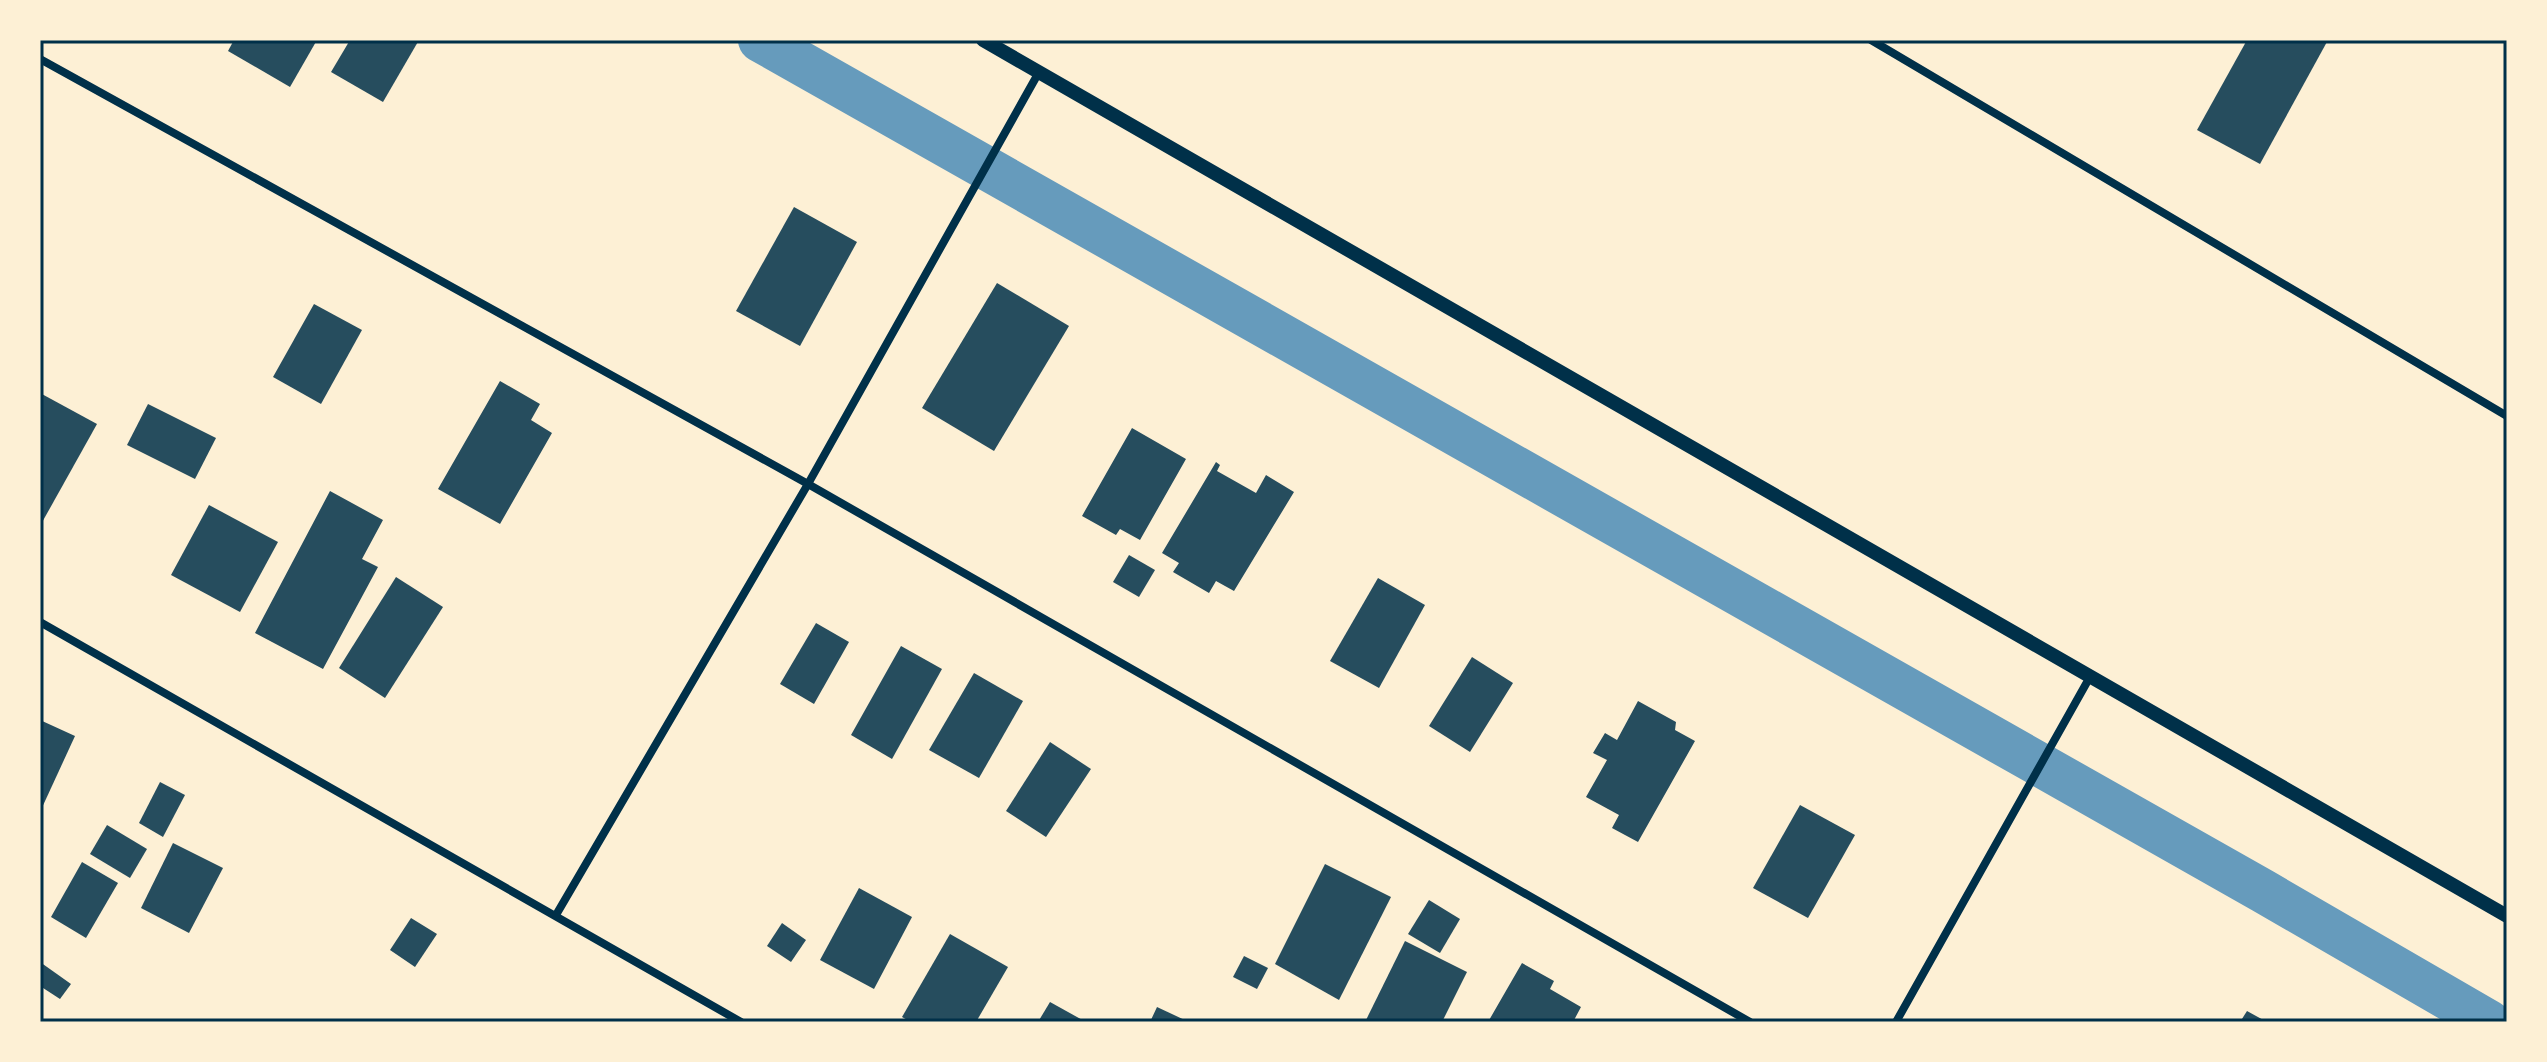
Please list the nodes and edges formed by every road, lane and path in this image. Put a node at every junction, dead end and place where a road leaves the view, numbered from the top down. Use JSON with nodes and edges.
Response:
{"nodes":[{"id":1,"x":983,"y":40,"type":"edge"},
{"id":2,"x":1871,"y":40,"type":"edge"},
{"id":3,"x":40,"y":59,"type":"edge"},
{"id":4,"x":1039,"y":72,"type":"junction"},
{"id":5,"x":2507,"y":416,"type":"edge"},
{"id":6,"x":808,"y":484,"type":"junction"},
{"id":7,"x":40,"y":622,"type":"edge"},
{"id":8,"x":2091,"y":675,"type":"junction"},
{"id":9,"x":556,"y":915,"type":"junction"},
{"id":10,"x":2507,"y":916,"type":"edge"},
{"id":11,"x":741,"y":1022,"type":"edge"},
{"id":12,"x":1750,"y":1022,"type":"edge"},
{"id":13,"x":1896,"y":1022,"type":"edge"}],
"edges":[{"from":1,"to":4,"type":"street"},
{"from":2,"to":5,"type":"street"},
{"from":3,"to":6,"type":"street"},
{"from":4,"to":6,"type":"street"},
{"from":4,"to":8,"type":"street"},
{"from":6,"to":9,"type":"street"},
{"from":6,"to":12,"type":"street"},
{"from":7,"to":9,"type":"street"},
{"from":8,"to":10,"type":"street"},
{"from":8,"to":13,"type":"street"},
{"from":9,"to":11,"type":"street"}]}
